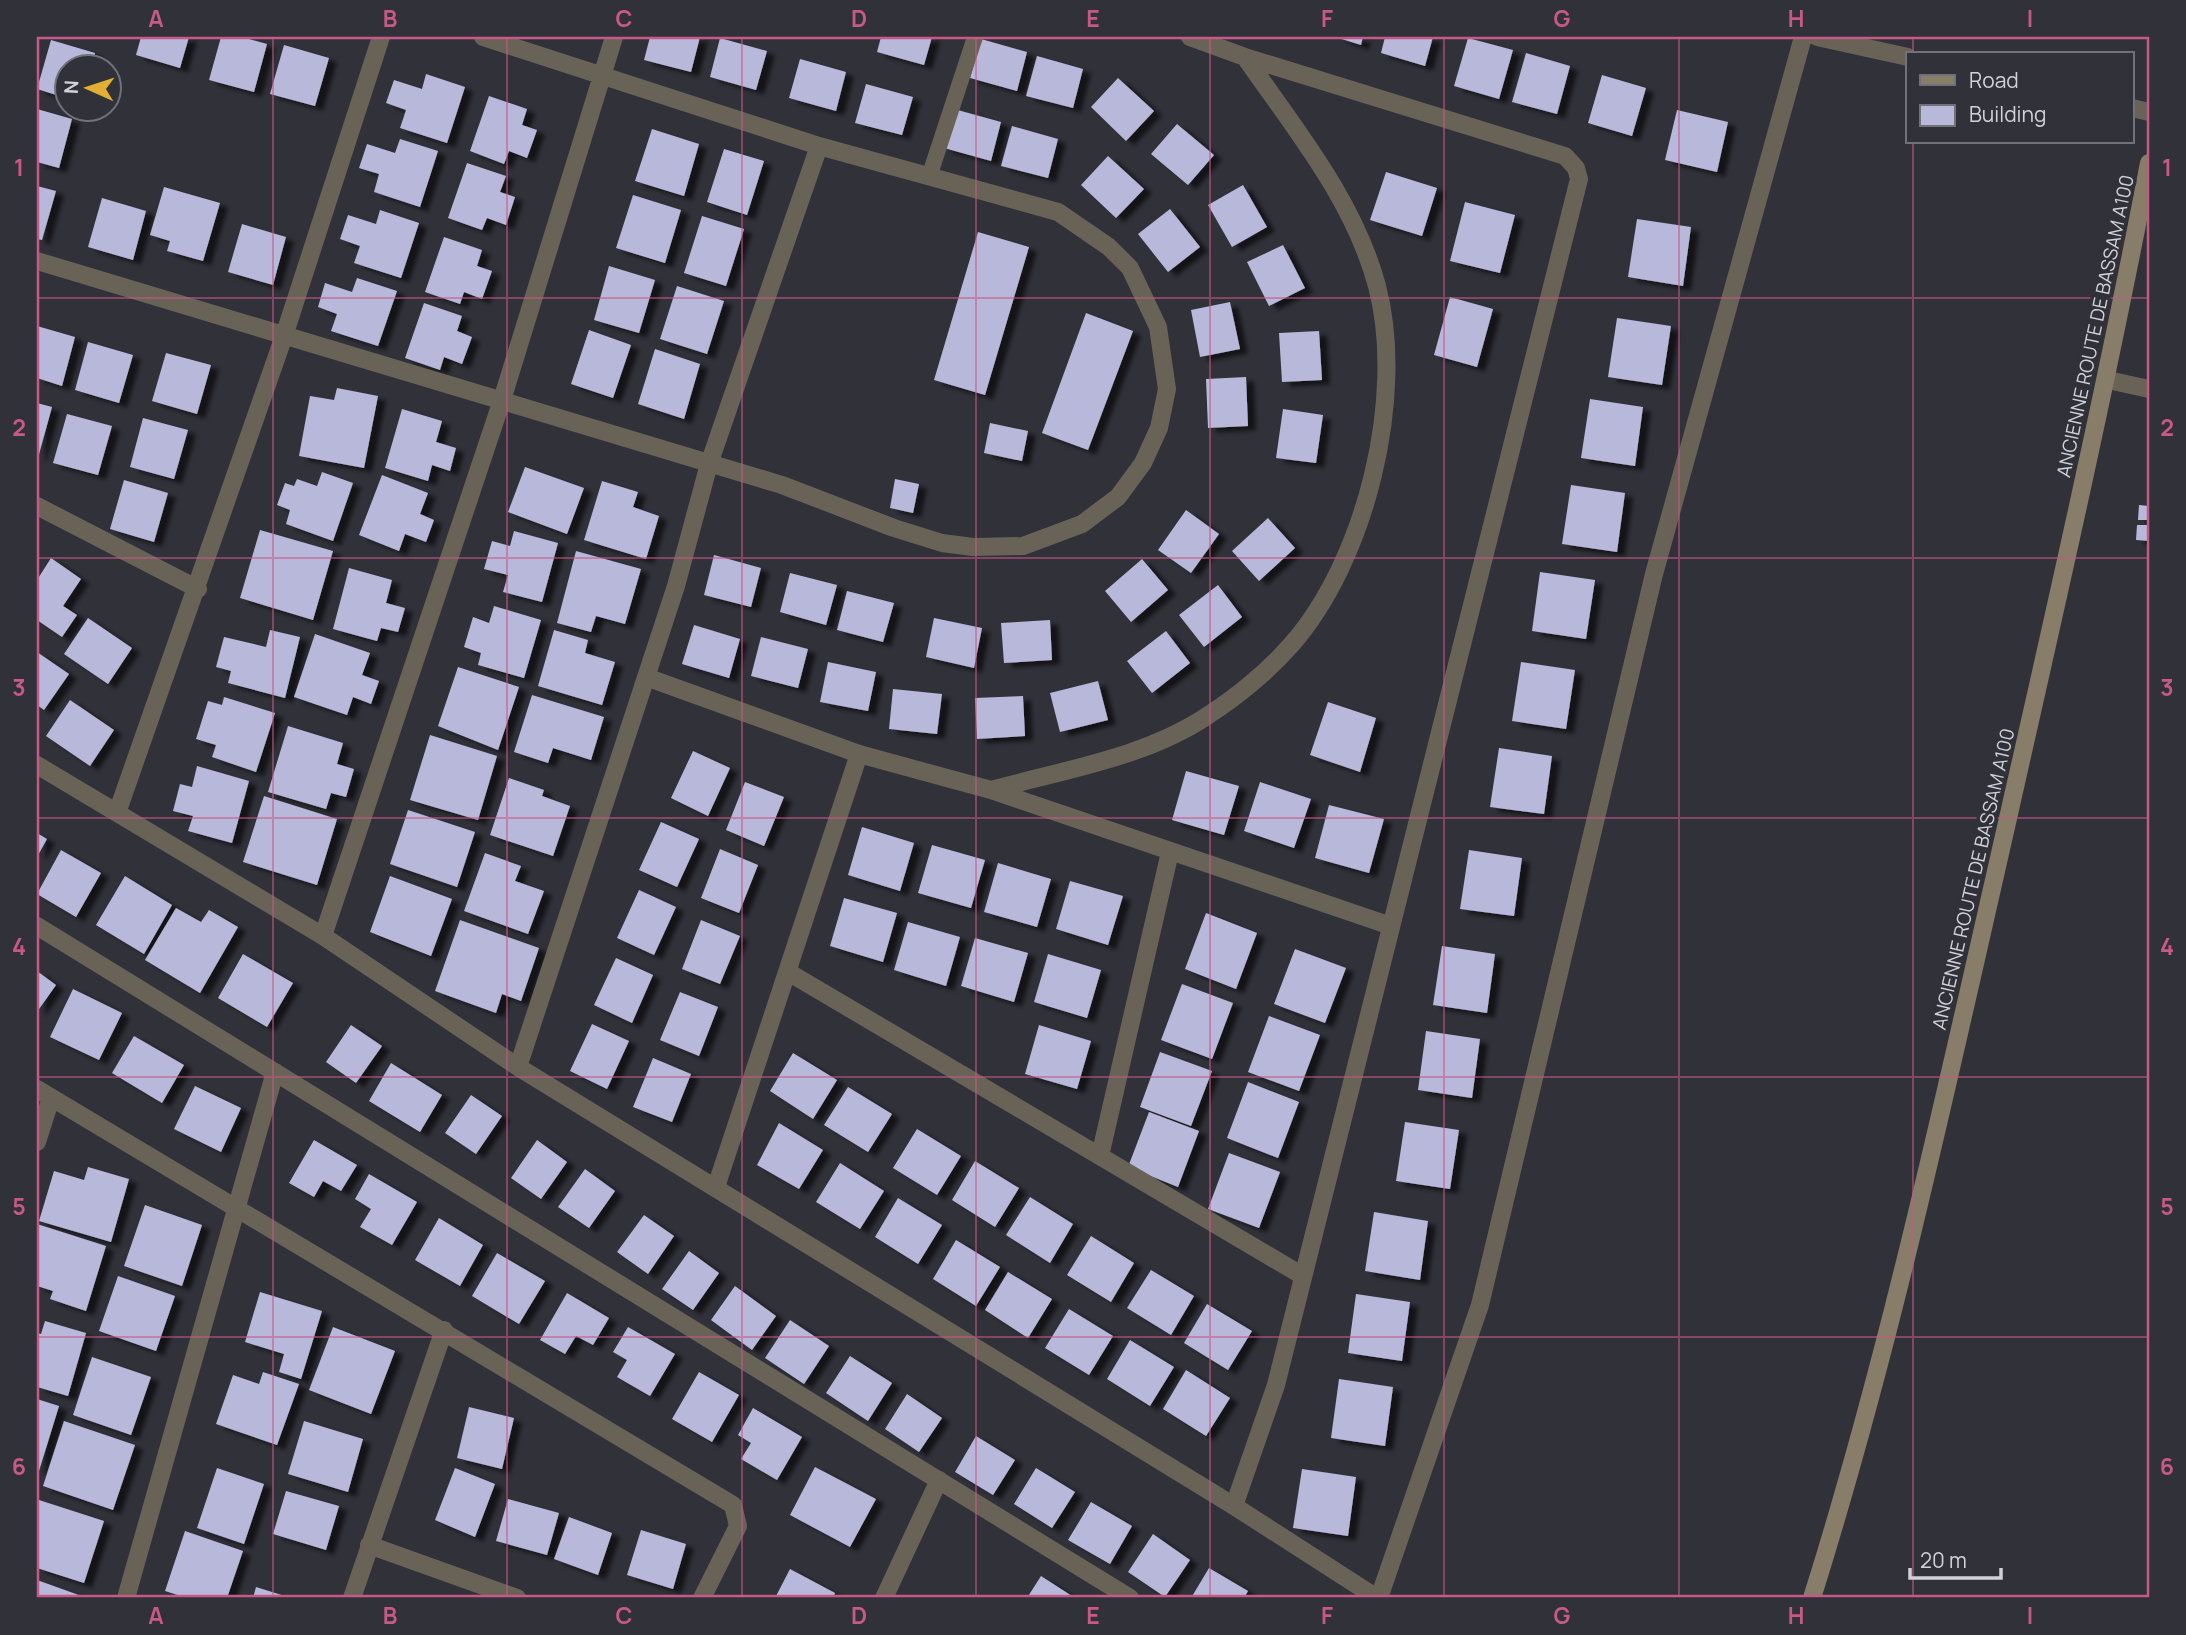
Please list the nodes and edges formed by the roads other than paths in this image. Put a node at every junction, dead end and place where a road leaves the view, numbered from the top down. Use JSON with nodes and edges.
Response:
{"nodes":[{"id":1,"x":381,"y":37,"type":"edge"},
{"id":2,"x":484,"y":37,"type":"edge"},
{"id":3,"x":614,"y":37,"type":"edge"},
{"id":4,"x":975,"y":37,"type":"edge"},
{"id":5,"x":1190,"y":37,"type":"edge"},
{"id":6,"x":1803,"y":37,"type":"edge"},
{"id":7,"x":1817,"y":37,"type":"edge"},
{"id":8,"x":1245,"y":57,"type":"junction"},
{"id":9,"x":1906,"y":57,"type":"edge"},
{"id":10,"x":601,"y":74,"type":"junction"},
{"id":11,"x":819,"y":146,"type":"junction"},
{"id":12,"x":2149,"y":163,"type":"edge"},
{"id":13,"x":929,"y":177,"type":"junction"},
{"id":14,"x":37,"y":261,"type":"edge"},
{"id":15,"x":285,"y":336,"type":"junction"},
{"id":16,"x":2108,"y":380,"type":"junction"},
{"id":17,"x":2149,"y":389,"type":"edge"},
{"id":18,"x":502,"y":400,"type":"junction"},
{"id":19,"x":709,"y":464,"type":"junction"},
{"id":20,"x":37,"y":506,"type":"edge"},
{"id":21,"x":198,"y":589,"type":"junction"},
{"id":22,"x":646,"y":677,"type":"junction"},
{"id":23,"x":859,"y":754,"type":"junction"},
{"id":24,"x":37,"y":765,"type":"edge"},
{"id":25,"x":991,"y":790,"type":"junction"},
{"id":26,"x":117,"y":813,"type":"junction"},
{"id":27,"x":1170,"y":852,"type":"junction"},
{"id":28,"x":37,"y":926,"type":"edge"},
{"id":29,"x":1391,"y":926,"type":"junction"},
{"id":30,"x":323,"y":936,"type":"junction"},
{"id":31,"x":788,"y":972,"type":"junction"},
{"id":32,"x":518,"y":1067,"type":"junction"},
{"id":33,"x":275,"y":1072,"type":"junction"},
{"id":34,"x":44,"y":1094,"type":"edge"},
{"id":35,"x":37,"y":1142,"type":"edge"},
{"id":36,"x":1100,"y":1156,"type":"junction"},
{"id":37,"x":716,"y":1186,"type":"junction"},
{"id":38,"x":235,"y":1210,"type":"junction"},
{"id":39,"x":1303,"y":1276,"type":"junction"},
{"id":40,"x":444,"y":1330,"type":"junction"},
{"id":41,"x":939,"y":1479,"type":"junction"},
{"id":42,"x":1234,"y":1506,"type":"junction"},
{"id":43,"x":369,"y":1545,"type":"junction"},
{"id":44,"x":126,"y":1598,"type":"edge"},
{"id":45,"x":352,"y":1598,"type":"edge"},
{"id":46,"x":517,"y":1598,"type":"edge"},
{"id":47,"x":702,"y":1598,"type":"edge"},
{"id":48,"x":884,"y":1598,"type":"edge"},
{"id":49,"x":1130,"y":1598,"type":"edge"},
{"id":50,"x":1378,"y":1598,"type":"edge"},
{"id":51,"x":1812,"y":1598,"type":"edge"}],
"edges":[{"from":1,"to":15,"type":"street"},
{"from":2,"to":10,"type":"street"},
{"from":3,"to":10,"type":"street"},
{"from":4,"to":13,"type":"lane"},
{"from":5,"to":8,"type":"street"},
{"from":6,"to":50,"type":"street"},
{"from":7,"to":9,"type":"street"},
{"from":8,"to":25,"type":"street"},
{"from":8,"to":29,"type":"street"},
{"from":10,"to":11,"type":"street"},
{"from":10,"to":18,"type":"street"},
{"from":11,"to":13,"type":"street"},
{"from":11,"to":19,"type":"street"},
{"from":12,"to":16,"type":"main road","name":"ANCIENNE ROUTE DE BASSAM A100"},
{"from":13,"to":19,"type":"street"},
{"from":14,"to":15,"type":"street"},
{"from":15,"to":18,"type":"street"},
{"from":15,"to":21,"type":"street"},
{"from":16,"to":17,"type":"street"},
{"from":16,"to":51,"type":"main road","name":"ANCIENNE ROUTE DE BASSAM A100"},
{"from":18,"to":19,"type":"street"},
{"from":18,"to":30,"type":"street"},
{"from":19,"to":22,"type":"street"},
{"from":20,"to":21,"type":"street"},
{"from":21,"to":26,"type":"street"},
{"from":22,"to":23,"type":"street"},
{"from":22,"to":32,"type":"street"},
{"from":23,"to":25,"type":"street"},
{"from":23,"to":31,"type":"street"},
{"from":24,"to":26,"type":"street"},
{"from":25,"to":27,"type":"street"},
{"from":26,"to":30,"type":"street"},
{"from":27,"to":29,"type":"street"},
{"from":27,"to":36,"type":"street"},
{"from":28,"to":33,"type":"street"},
{"from":29,"to":39,"type":"street"},
{"from":30,"to":32,"type":"street"},
{"from":31,"to":36,"type":"street"},
{"from":31,"to":37,"type":"street"},
{"from":32,"to":37,"type":"street"},
{"from":33,"to":38,"type":"street"},
{"from":33,"to":41,"type":"street"},
{"from":34,"to":35,"type":"street"},
{"from":34,"to":38,"type":"street"},
{"from":36,"to":39,"type":"street"},
{"from":37,"to":42,"type":"street"},
{"from":38,"to":40,"type":"street"},
{"from":38,"to":44,"type":"street"},
{"from":39,"to":42,"type":"street"},
{"from":40,"to":43,"type":"street"},
{"from":40,"to":47,"type":"street"},
{"from":41,"to":48,"type":"street"},
{"from":41,"to":49,"type":"street"},
{"from":42,"to":50,"type":"street"},
{"from":43,"to":45,"type":"street"},
{"from":43,"to":46,"type":"street"}]}
